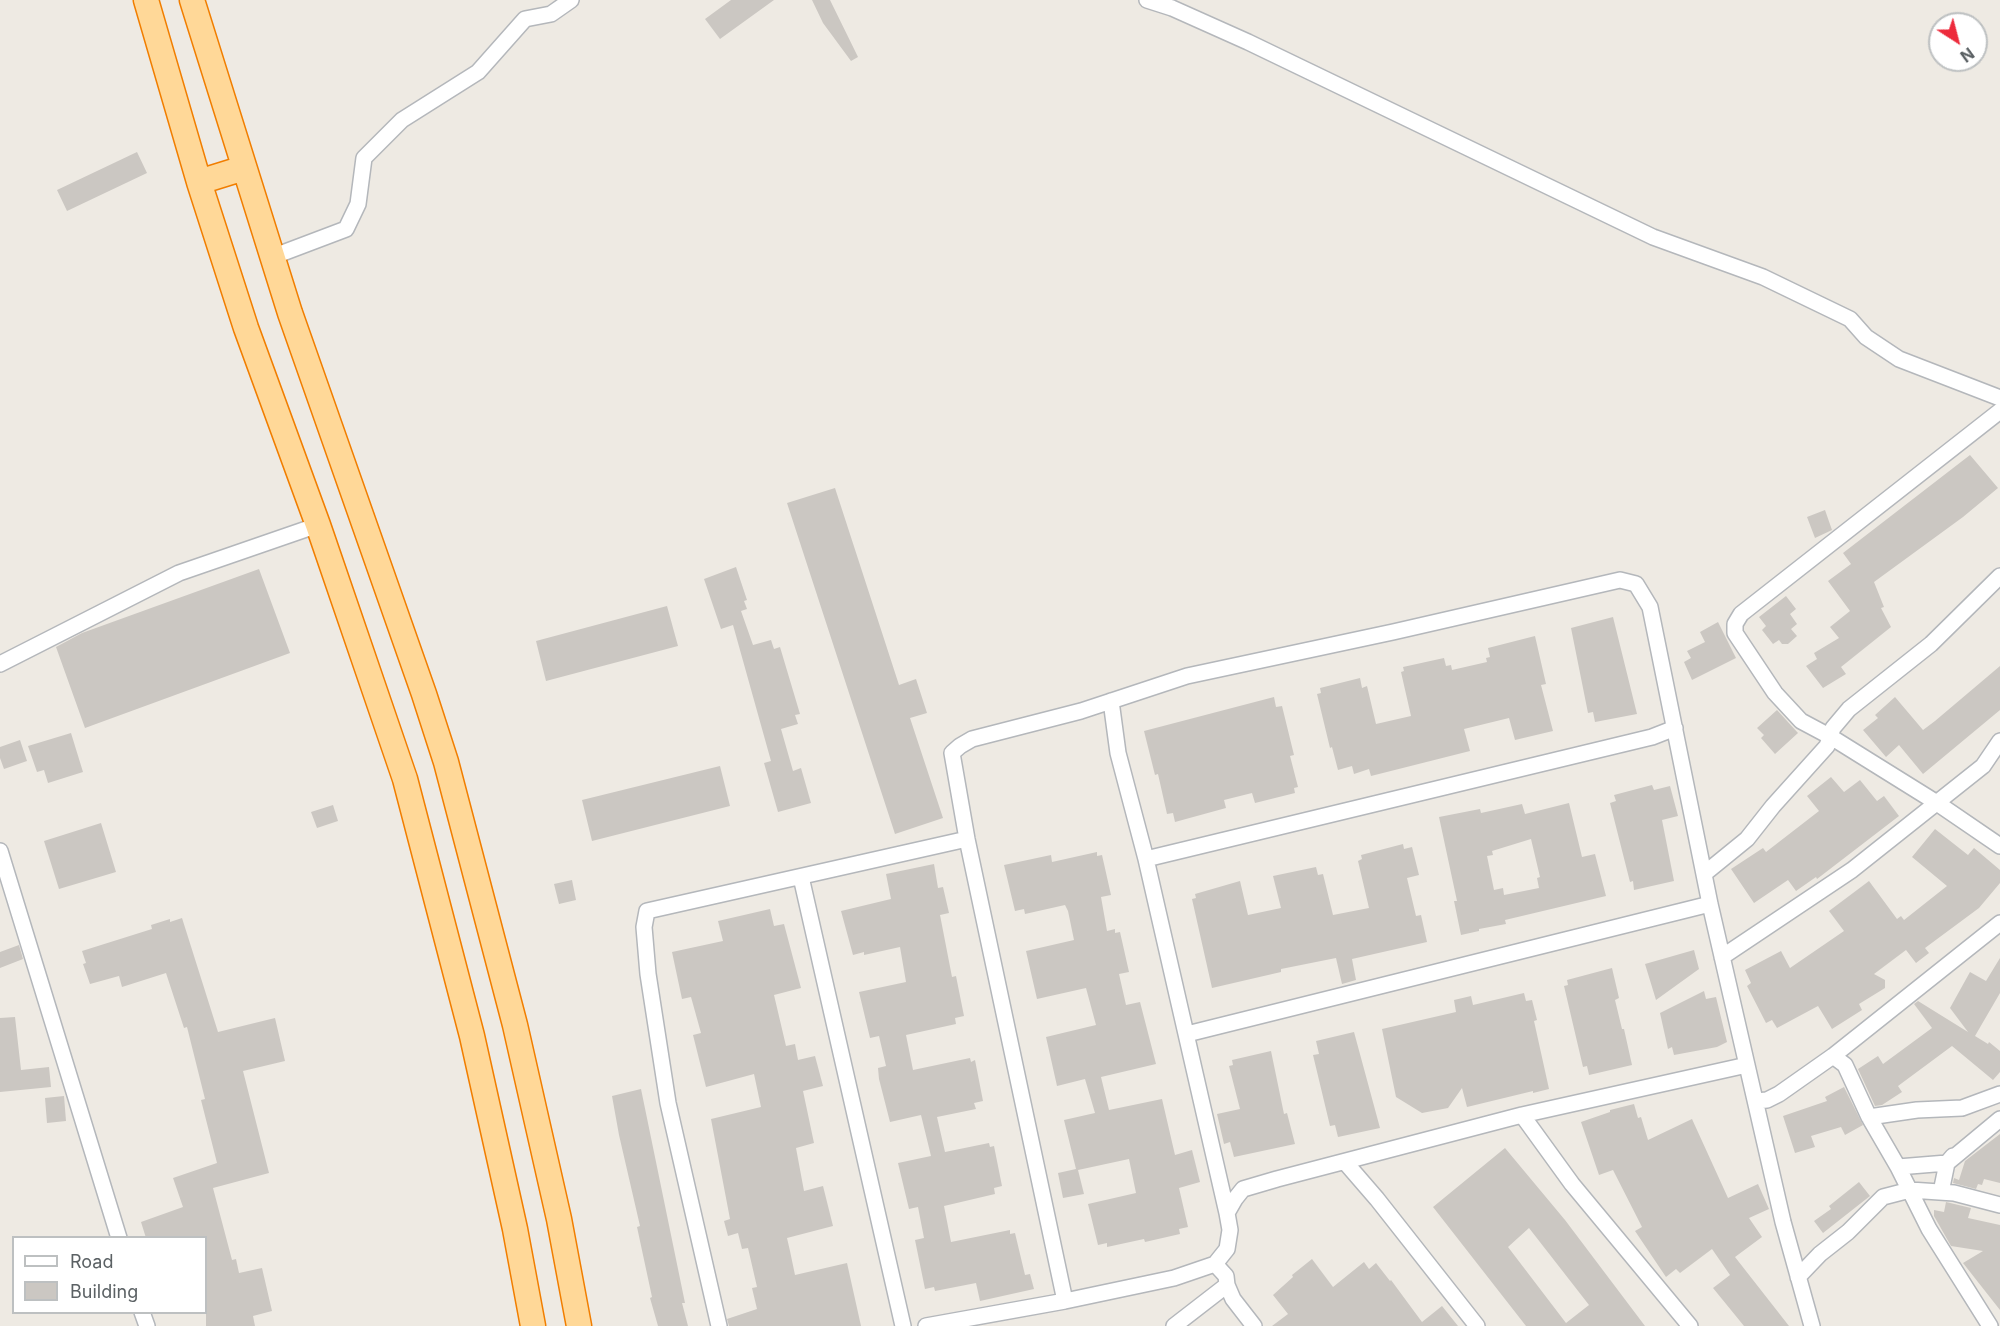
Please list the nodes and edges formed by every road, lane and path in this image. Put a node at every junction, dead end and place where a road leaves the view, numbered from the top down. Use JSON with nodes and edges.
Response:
{"nodes":[{"id":1,"x":147,"y":0,"type":"edge"},
{"id":2,"x":192,"y":0,"type":"edge"},
{"id":3,"x":571,"y":0,"type":"edge"},
{"id":4,"x":1147,"y":0,"type":"edge"},
{"id":5,"x":244,"y":168,"type":"junction"},
{"id":6,"x":199,"y":182,"type":"junction"},
{"id":7,"x":272,"y":257,"type":"junction"},
{"id":8,"x":2000,"y":398,"type":"edge"},
{"id":9,"x":2000,"y":411,"type":"edge"},
{"id":10,"x":318,"y":525,"type":"junction"},
{"id":11,"x":2000,"y":576,"type":"edge"},
{"id":12,"x":0,"y":664,"type":"edge"},
{"id":13,"x":1111,"y":701,"type":"junction"},
{"id":14,"x":1675,"y":728,"type":"junction"},
{"id":15,"x":1831,"y":737,"type":"junction"},
{"id":16,"x":2000,"y":741,"type":"edge"},
{"id":17,"x":1936,"y":803,"type":"junction"},
{"id":18,"x":967,"y":839,"type":"junction"},
{"id":19,"x":2000,"y":846,"type":"edge"},
{"id":20,"x":0,"y":851,"type":"edge"},
{"id":21,"x":1146,"y":859,"type":"junction"},
{"id":22,"x":1704,"y":874,"type":"junction"},
{"id":23,"x":801,"y":877,"type":"junction"},
{"id":24,"x":7,"y":898,"type":"edge"},
{"id":25,"x":1710,"y":904,"type":"junction"},
{"id":26,"x":2000,"y":923,"type":"edge"},
{"id":27,"x":1722,"y":957,"type":"junction"},
{"id":28,"x":1187,"y":1034,"type":"junction"},
{"id":29,"x":1833,"y":1056,"type":"junction"},
{"id":30,"x":1747,"y":1065,"type":"junction"},
{"id":31,"x":2000,"y":1094,"type":"edge"},
{"id":32,"x":1756,"y":1101,"type":"junction"},
{"id":33,"x":2000,"y":1103,"type":"edge"},
{"id":34,"x":1522,"y":1115,"type":"junction"},
{"id":35,"x":1869,"y":1118,"type":"junction"},
{"id":36,"x":2000,"y":1119,"type":"edge"},
{"id":37,"x":1345,"y":1162,"type":"junction"},
{"id":38,"x":1947,"y":1163,"type":"junction"},
{"id":39,"x":1898,"y":1167,"type":"junction"},
{"id":40,"x":1910,"y":1190,"type":"junction"},
{"id":41,"x":1941,"y":1192,"type":"junction"},
{"id":42,"x":2000,"y":1205,"type":"edge"},
{"id":43,"x":1227,"y":1213,"type":"junction"},
{"id":44,"x":118,"y":1236,"type":"edge"},
{"id":45,"x":1215,"y":1264,"type":"junction"},
{"id":46,"x":1798,"y":1277,"type":"junction"},
{"id":47,"x":1227,"y":1285,"type":"junction"},
{"id":48,"x":1065,"y":1301,"type":"junction"},
{"id":49,"x":533,"y":1326,"type":"edge"},
{"id":50,"x":579,"y":1326,"type":"edge"},
{"id":51,"x":719,"y":1326,"type":"edge"},
{"id":52,"x":903,"y":1326,"type":"edge"},
{"id":53,"x":926,"y":1326,"type":"edge"},
{"id":54,"x":1174,"y":1326,"type":"edge"},
{"id":55,"x":1254,"y":1326,"type":"edge"},
{"id":56,"x":1477,"y":1326,"type":"edge"},
{"id":57,"x":1690,"y":1326,"type":"edge"},
{"id":58,"x":1812,"y":1326,"type":"edge"},
{"id":59,"x":1990,"y":1326,"type":"edge"}],
"edges":[{"from":1,"to":6,"type":"highway"},
{"from":2,"to":5,"type":"highway"},
{"from":3,"to":7,"type":"street"},
{"from":4,"to":8,"type":"street"},
{"from":5,"to":6,"type":"highway"},
{"from":5,"to":7,"type":"highway"},
{"from":6,"to":10,"type":"highway"},
{"from":7,"to":50,"type":"highway"},
{"from":9,"to":15,"type":"street"},
{"from":10,"to":12,"type":"street"},
{"from":10,"to":49,"type":"highway"},
{"from":11,"to":15,"type":"street"},
{"from":13,"to":14,"type":"street"},
{"from":13,"to":18,"type":"street"},
{"from":13,"to":21,"type":"street"},
{"from":14,"to":21,"type":"street"},
{"from":14,"to":22,"type":"street"},
{"from":15,"to":17,"type":"street"},
{"from":15,"to":22,"type":"street"},
{"from":16,"to":17,"type":"street"},
{"from":17,"to":19,"type":"street"},
{"from":17,"to":27,"type":"street"},
{"from":18,"to":23,"type":"street"},
{"from":18,"to":48,"type":"street"},
{"from":20,"to":24,"type":"street"},
{"from":21,"to":28,"type":"street"},
{"from":22,"to":25,"type":"street"},
{"from":23,"to":51,"type":"street"},
{"from":23,"to":52,"type":"street"},
{"from":24,"to":44,"type":"street"},
{"from":25,"to":27,"type":"street"},
{"from":25,"to":28,"type":"street"},
{"from":26,"to":29,"type":"street"},
{"from":27,"to":30,"type":"street"},
{"from":28,"to":43,"type":"street"},
{"from":29,"to":32,"type":"street"},
{"from":29,"to":35,"type":"street"},
{"from":30,"to":32,"type":"street"},
{"from":30,"to":34,"type":"street"},
{"from":31,"to":35,"type":"street"},
{"from":32,"to":46,"type":"street"},
{"from":33,"to":38,"type":"street"},
{"from":34,"to":37,"type":"street"},
{"from":34,"to":57,"type":"street"},
{"from":35,"to":39,"type":"street"},
{"from":36,"to":38,"type":"street"},
{"from":37,"to":43,"type":"street"},
{"from":37,"to":56,"type":"street"},
{"from":38,"to":39,"type":"street"},
{"from":38,"to":41,"type":"street"},
{"from":39,"to":40,"type":"street"},
{"from":40,"to":41,"type":"street"},
{"from":40,"to":46,"type":"street"},
{"from":40,"to":59,"type":"street"},
{"from":41,"to":42,"type":"street"},
{"from":43,"to":45,"type":"street"},
{"from":45,"to":47,"type":"street"},
{"from":45,"to":48,"type":"street"},
{"from":46,"to":58,"type":"street"},
{"from":47,"to":54,"type":"street"},
{"from":47,"to":55,"type":"street"},
{"from":48,"to":53,"type":"street"}]}
